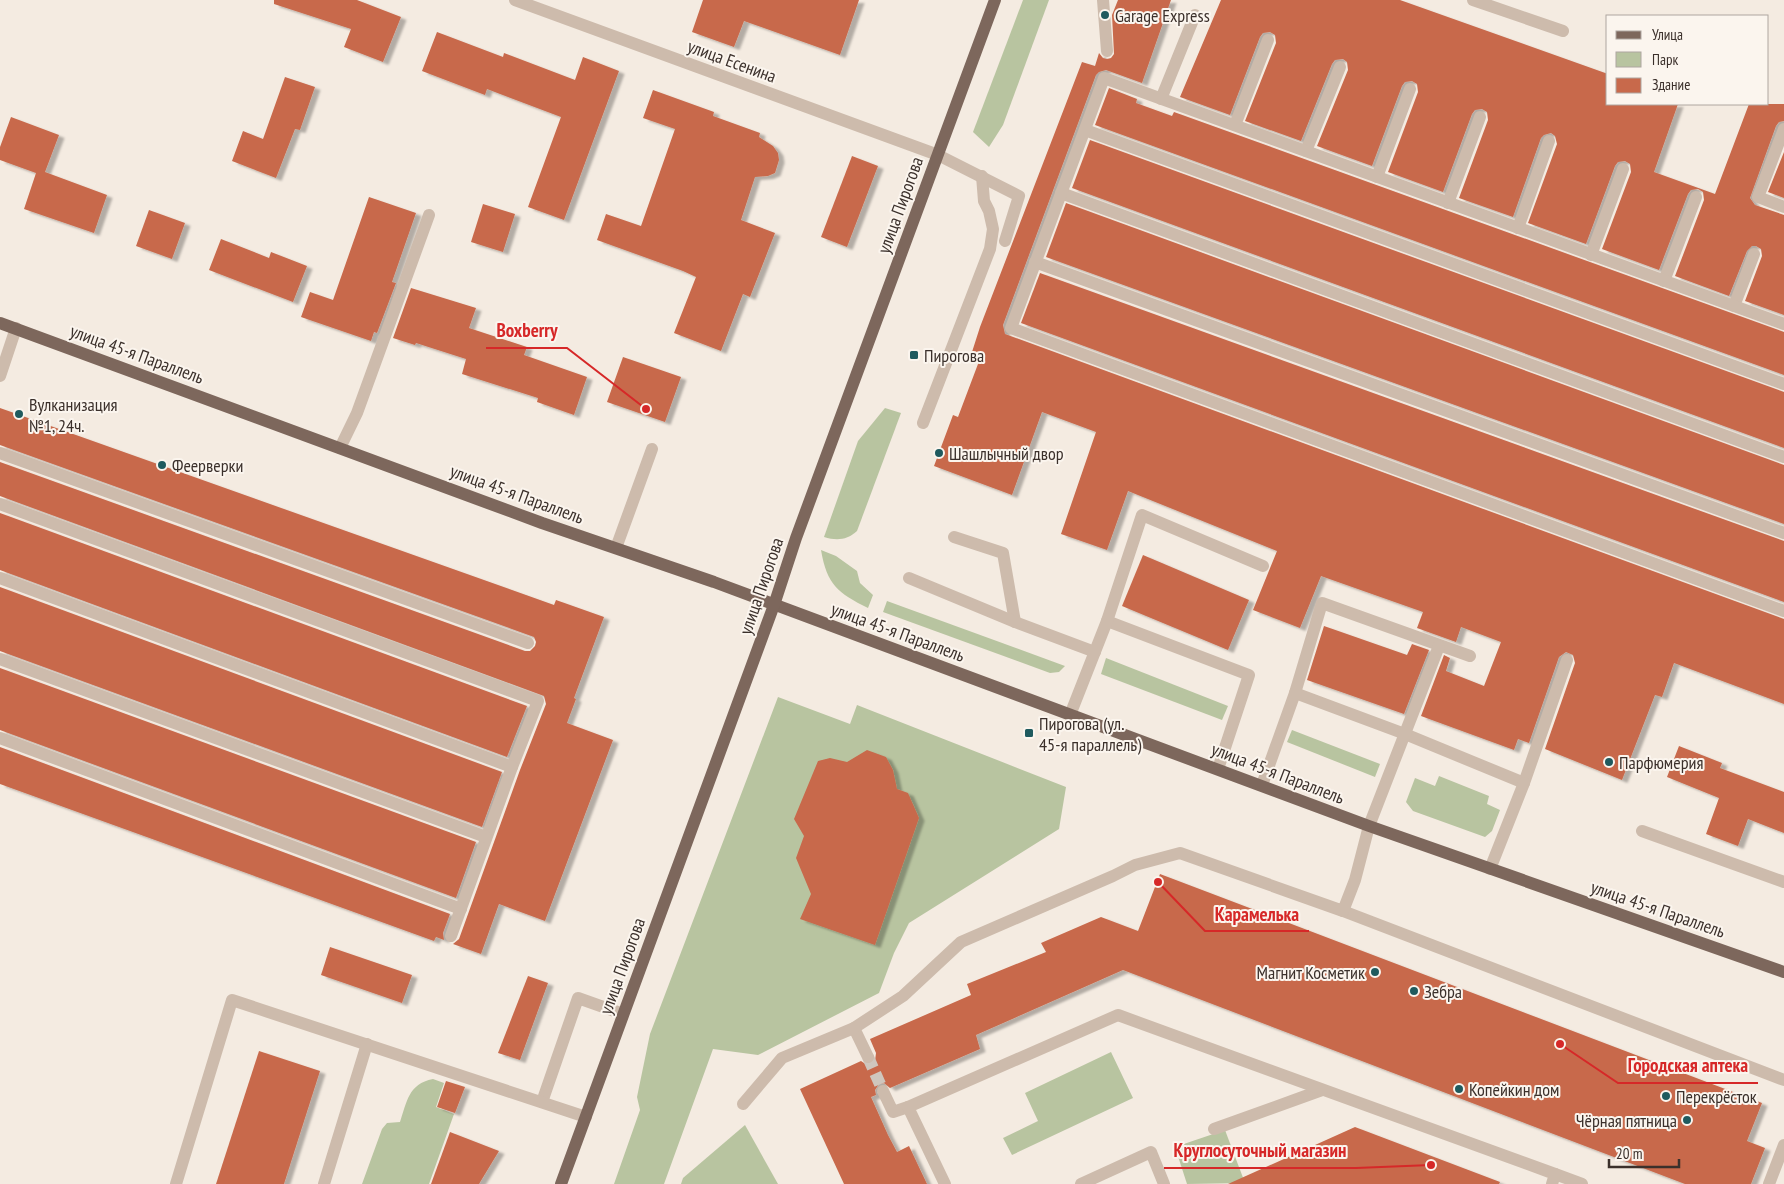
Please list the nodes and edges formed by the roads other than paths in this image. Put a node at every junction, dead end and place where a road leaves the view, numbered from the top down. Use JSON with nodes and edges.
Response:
{"nodes":[{"id":1,"x":515,"y":0,"type":"edge"},
{"id":2,"x":995,"y":0,"type":"edge"},
{"id":3,"x":1103,"y":0,"type":"edge"},
{"id":4,"x":1473,"y":0,"type":"edge"},
{"id":5,"x":1195,"y":15,"type":"dead end"},
{"id":6,"x":1563,"y":31,"type":"dead end"},
{"id":7,"x":1268,"y":40,"type":"dead end"},
{"id":8,"x":1107,"y":51,"type":"dead end"},
{"id":9,"x":1340,"y":66,"type":"dead end"},
{"id":10,"x":1410,"y":89,"type":"dead end"},
{"id":11,"x":1160,"y":99,"type":"junction"},
{"id":12,"x":1480,"y":117,"type":"dead end"},
{"id":13,"x":1234,"y":125,"type":"junction"},
{"id":14,"x":1085,"y":130,"type":"junction"},
{"id":15,"x":1784,"y":130,"type":"edge"},
{"id":16,"x":1549,"y":141,"type":"dead end"},
{"id":17,"x":1306,"y":151,"type":"junction"},
{"id":18,"x":938,"y":155,"type":"junction"},
{"id":19,"x":1623,"y":169,"type":"dead end"},
{"id":20,"x":982,"y":176,"type":"junction"},
{"id":21,"x":1377,"y":177,"type":"junction"},
{"id":22,"x":1061,"y":193,"type":"junction"},
{"id":23,"x":1696,"y":196,"type":"dead end"},
{"id":24,"x":1448,"y":203,"type":"junction"},
{"id":25,"x":1784,"y":207,"type":"edge"},
{"id":26,"x":429,"y":215,"type":"dead end"},
{"id":27,"x":1518,"y":228,"type":"junction"},
{"id":28,"x":1005,"y":241,"type":"dead end"},
{"id":29,"x":1591,"y":254,"type":"junction"},
{"id":30,"x":1754,"y":254,"type":"dead end"},
{"id":31,"x":1036,"y":262,"type":"junction"},
{"id":32,"x":1664,"y":281,"type":"junction"},
{"id":33,"x":1734,"y":306,"type":"junction"},
{"id":34,"x":0,"y":323,"type":"edge"},
{"id":35,"x":1784,"y":324,"type":"edge"},
{"id":36,"x":16,"y":328,"type":"junction"},
{"id":37,"x":0,"y":376,"type":"edge"},
{"id":38,"x":1784,"y":384,"type":"edge"},
{"id":39,"x":923,"y":423,"type":"dead end"},
{"id":40,"x":340,"y":448,"type":"junction"},
{"id":41,"x":652,"y":449,"type":"dead end"},
{"id":42,"x":0,"y":453,"type":"edge"},
{"id":43,"x":1784,"y":457,"type":"edge"},
{"id":44,"x":0,"y":504,"type":"edge"},
{"id":45,"x":1784,"y":533,"type":"edge"},
{"id":46,"x":954,"y":537,"type":"dead end"},
{"id":47,"x":616,"y":548,"type":"junction"},
{"id":48,"x":1263,"y":566,"type":"dead end"},
{"id":49,"x":0,"y":578,"type":"edge"},
{"id":50,"x":909,"y":578,"type":"dead end"},
{"id":51,"x":774,"y":605,"type":"junction"},
{"id":52,"x":1784,"y":610,"type":"edge"},
{"id":53,"x":1107,"y":621,"type":"junction"},
{"id":54,"x":1016,"y":622,"type":"junction"},
{"id":55,"x":528,"y":643,"type":"dead end"},
{"id":56,"x":1439,"y":646,"type":"junction"},
{"id":57,"x":1095,"y":652,"type":"junction"},
{"id":58,"x":1470,"y":656,"type":"dead end"},
{"id":59,"x":0,"y":659,"type":"edge"},
{"id":60,"x":1567,"y":660,"type":"dead end"},
{"id":61,"x":1295,"y":693,"type":"junction"},
{"id":62,"x":1070,"y":715,"type":"junction"},
{"id":63,"x":1405,"y":734,"type":"junction"},
{"id":64,"x":0,"y":738,"type":"edge"},
{"id":65,"x":512,"y":767,"type":"junction"},
{"id":66,"x":1218,"y":768,"type":"junction"},
{"id":67,"x":1524,"y":783,"type":"junction"},
{"id":68,"x":1262,"y":785,"type":"junction"},
{"id":69,"x":1369,"y":826,"type":"junction"},
{"id":70,"x":1642,"y":831,"type":"dead end"},
{"id":71,"x":486,"y":837,"type":"junction"},
{"id":72,"x":1490,"y":869,"type":"junction"},
{"id":73,"x":1784,"y":882,"type":"edge"},
{"id":74,"x":461,"y":908,"type":"junction"},
{"id":75,"x":1343,"y":912,"type":"junction"},
{"id":76,"x":451,"y":936,"type":"dead end"},
{"id":77,"x":1784,"y":972,"type":"edge"},
{"id":78,"x":624,"y":1014,"type":"junction"},
{"id":79,"x":854,"y":1028,"type":"junction"},
{"id":80,"x":367,"y":1044,"type":"junction"},
{"id":81,"x":868,"y":1057,"type":"tunnel mouth"},
{"id":82,"x":1784,"y":1080,"type":"edge"},
{"id":83,"x":1322,"y":1090,"type":"junction"},
{"id":84,"x":883,"y":1091,"type":"tunnel mouth"},
{"id":85,"x":542,"y":1102,"type":"junction"},
{"id":86,"x":743,"y":1104,"type":"dead end"},
{"id":87,"x":908,"y":1107,"type":"junction"},
{"id":88,"x":586,"y":1117,"type":"junction"},
{"id":89,"x":1214,"y":1129,"type":"dead end"},
{"id":90,"x":1784,"y":1145,"type":"edge"},
{"id":91,"x":1554,"y":1179,"type":"edge"},
{"id":92,"x":176,"y":1184,"type":"edge"},
{"id":93,"x":324,"y":1184,"type":"edge"},
{"id":94,"x":561,"y":1184,"type":"edge"},
{"id":95,"x":945,"y":1184,"type":"edge"},
{"id":96,"x":1081,"y":1184,"type":"edge"},
{"id":97,"x":1164,"y":1184,"type":"edge"},
{"id":98,"x":1582,"y":1184,"type":"edge"},
{"id":99,"x":1769,"y":1184,"type":"edge"}],
"edges":[{"from":1,"to":18,"type":"street","name":"улица Есенина"},
{"from":2,"to":18,"type":"main road","name":"улица Пирогова"},
{"from":3,"to":8,"type":"street"},
{"from":4,"to":6,"type":"street"},
{"from":5,"to":11,"type":"street"},
{"from":7,"to":13,"type":"street"},
{"from":9,"to":17,"type":"street"},
{"from":10,"to":21,"type":"street"},
{"from":11,"to":13,"type":"street"},
{"from":11,"to":14,"type":"street"},
{"from":12,"to":24,"type":"street"},
{"from":13,"to":17,"type":"street"},
{"from":14,"to":22,"type":"street"},
{"from":14,"to":38,"type":"street"},
{"from":15,"to":25,"type":"street"},
{"from":16,"to":27,"type":"street"},
{"from":17,"to":21,"type":"street"},
{"from":18,"to":20,"type":"street","name":"улица Есенина"},
{"from":18,"to":51,"type":"main road","name":"улица Пирогова"},
{"from":19,"to":29,"type":"street"},
{"from":20,"to":28,"type":"street","name":"улица Есенина"},
{"from":20,"to":39,"type":"street"},
{"from":21,"to":24,"type":"street"},
{"from":22,"to":31,"type":"street"},
{"from":22,"to":43,"type":"street"},
{"from":23,"to":32,"type":"street"},
{"from":24,"to":27,"type":"street"},
{"from":26,"to":40,"type":"street"},
{"from":27,"to":29,"type":"street"},
{"from":29,"to":32,"type":"street"},
{"from":30,"to":33,"type":"street"},
{"from":31,"to":45,"type":"street"},
{"from":31,"to":52,"type":"street"},
{"from":32,"to":33,"type":"street"},
{"from":33,"to":35,"type":"street"},
{"from":34,"to":36,"type":"main road","name":"улица 45-я Параллель"},
{"from":36,"to":37,"type":"street"},
{"from":36,"to":40,"type":"main road","name":"улица 45-я Параллель"},
{"from":40,"to":47,"type":"main road","name":"улица 45-я Параллель"},
{"from":41,"to":47,"type":"street"},
{"from":42,"to":55,"type":"street"},
{"from":44,"to":65,"type":"street"},
{"from":46,"to":54,"type":"street"},
{"from":47,"to":51,"type":"main road","name":"улица 45-я Параллель"},
{"from":48,"to":53,"type":"street"},
{"from":49,"to":65,"type":"street"},
{"from":50,"to":54,"type":"street"},
{"from":51,"to":62,"type":"main road","name":"улица 45-я Параллель"},
{"from":51,"to":78,"type":"main road","name":"улица Пирогова"},
{"from":53,"to":57,"type":"street"},
{"from":53,"to":66,"type":"street"},
{"from":54,"to":57,"type":"street"},
{"from":56,"to":58,"type":"street"},
{"from":56,"to":61,"type":"street"},
{"from":56,"to":63,"type":"street"},
{"from":57,"to":62,"type":"street"},
{"from":59,"to":71,"type":"street"},
{"from":60,"to":67,"type":"street"},
{"from":61,"to":63,"type":"street"},
{"from":61,"to":68,"type":"street"},
{"from":62,"to":66,"type":"main road","name":"улица 45-я Параллель"},
{"from":63,"to":67,"type":"street"},
{"from":63,"to":69,"type":"street"},
{"from":64,"to":74,"type":"street"},
{"from":65,"to":71,"type":"street"},
{"from":66,"to":68,"type":"main road","name":"улица 45-я Параллель"},
{"from":67,"to":72,"type":"street"},
{"from":68,"to":69,"type":"main road","name":"улица 45-я Параллель"},
{"from":69,"to":72,"type":"main road","name":"улица 45-я Параллель"},
{"from":69,"to":75,"type":"street"},
{"from":70,"to":73,"type":"street"},
{"from":71,"to":74,"type":"street"},
{"from":72,"to":77,"type":"main road","name":"улица 45-я Параллель"},
{"from":74,"to":76,"type":"street"},
{"from":75,"to":79,"type":"street"},
{"from":75,"to":82,"type":"street"},
{"from":78,"to":85,"type":"street"},
{"from":78,"to":88,"type":"main road","name":"улица Пирогова"},
{"from":79,"to":81,"type":"street"},
{"from":79,"to":86,"type":"street"},
{"from":80,"to":85,"type":"street"},
{"from":80,"to":92,"type":"street"},
{"from":80,"to":93,"type":"street"},
{"from":83,"to":87,"type":"street"},
{"from":83,"to":89,"type":"street"},
{"from":83,"to":91,"type":"street"},
{"from":84,"to":87,"type":"street"},
{"from":85,"to":88,"type":"street"},
{"from":87,"to":95,"type":"street"},
{"from":88,"to":94,"type":"main road","name":"улица Пирогова"},
{"from":90,"to":99,"type":"street"},
{"from":91,"to":98,"type":"street"},
{"from":96,"to":97,"type":"street"}]}
